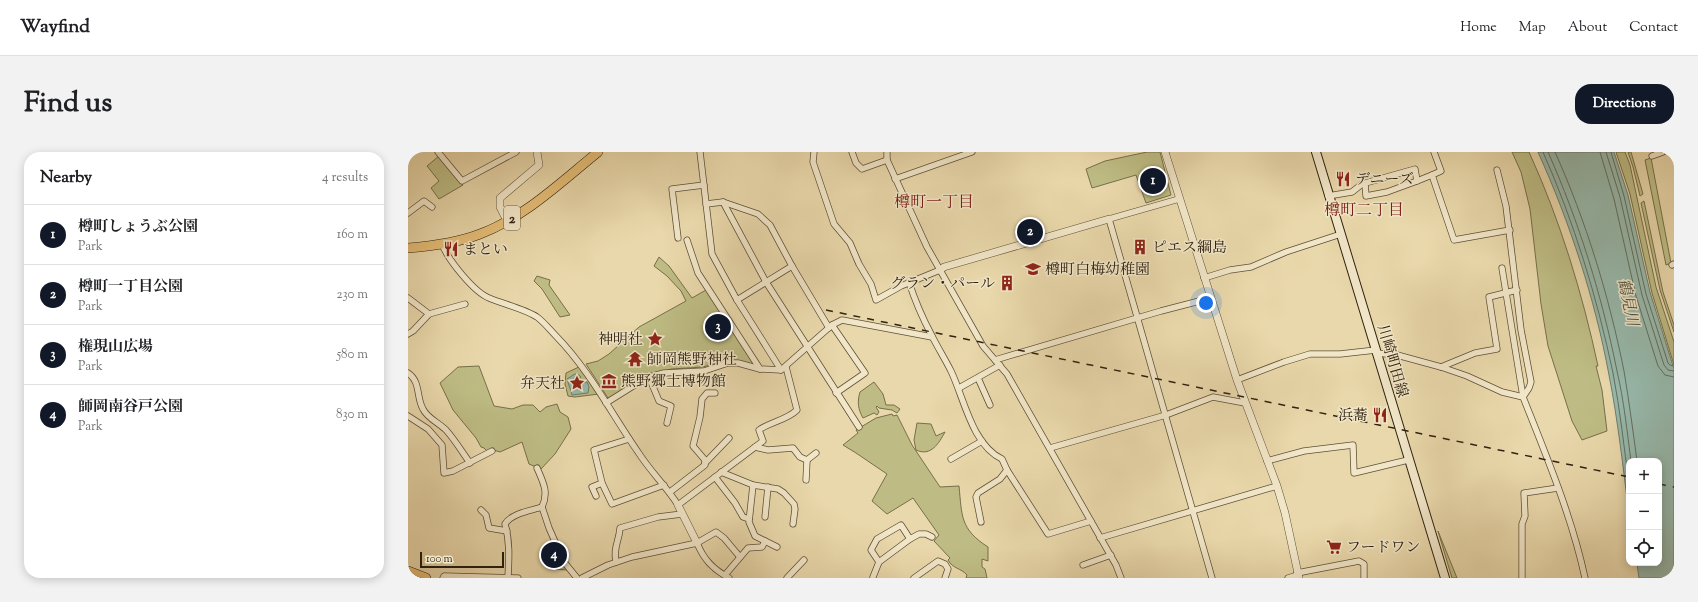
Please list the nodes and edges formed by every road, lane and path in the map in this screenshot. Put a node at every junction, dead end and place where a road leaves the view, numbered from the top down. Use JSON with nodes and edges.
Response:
{"nodes":[{"id":1,"x":438,"y":152,"type":"edge"},
{"id":2,"x":516,"y":152,"type":"edge"},
{"id":3,"x":537,"y":152,"type":"edge"},
{"id":4,"x":598,"y":152,"type":"edge"},
{"id":5,"x":700,"y":152,"type":"edge"},
{"id":6,"x":814,"y":152,"type":"edge"},
{"id":7,"x":852,"y":152,"type":"edge"},
{"id":8,"x":887,"y":152,"type":"edge"},
{"id":9,"x":972,"y":152,"type":"edge"},
{"id":10,"x":1165,"y":152,"type":"edge"},
{"id":11,"x":1316,"y":152,"type":"edge"},
{"id":12,"x":1434,"y":152,"type":"edge"},
{"id":13,"x":1664,"y":152,"type":"edge"},
{"id":14,"x":1652,"y":156,"type":"dead end"},
{"id":15,"x":887,"y":160,"type":"junction"},
{"id":16,"x":1497,"y":170,"type":"dead end"},
{"id":17,"x":1432,"y":175,"type":"junction"},
{"id":18,"x":895,"y":180,"type":"junction"},
{"id":19,"x":1418,"y":180,"type":"junction"},
{"id":20,"x":1365,"y":184,"type":"junction"},
{"id":21,"x":704,"y":185,"type":"junction"},
{"id":22,"x":1328,"y":196,"type":"junction"},
{"id":23,"x":1179,"y":199,"type":"junction"},
{"id":24,"x":723,"y":202,"type":"junction"},
{"id":25,"x":706,"y":204,"type":"junction"},
{"id":26,"x":432,"y":207,"type":"dead end"},
{"id":27,"x":408,"y":213,"type":"edge"},
{"id":28,"x":1109,"y":219,"type":"junction"},
{"id":29,"x":507,"y":221,"type":"junction"},
{"id":30,"x":1510,"y":230,"type":"junction"},
{"id":31,"x":1341,"y":234,"type":"junction"},
{"id":32,"x":678,"y":238,"type":"dead end"},
{"id":33,"x":686,"y":240,"type":"dead end"},
{"id":34,"x":442,"y":244,"type":"junction"},
{"id":35,"x":408,"y":248,"type":"edge"},
{"id":36,"x":792,"y":266,"type":"junction"},
{"id":37,"x":1502,"y":268,"type":"dead end"},
{"id":38,"x":940,"y":270,"type":"junction"},
{"id":39,"x":1204,"y":278,"type":"junction"},
{"id":40,"x":766,"y":282,"type":"junction"},
{"id":41,"x":909,"y":282,"type":"junction"},
{"id":42,"x":1517,"y":290,"type":"junction"},
{"id":43,"x":1506,"y":292,"type":"junction"},
{"id":44,"x":408,"y":298,"type":"edge"},
{"id":45,"x":1211,"y":298,"type":"junction"},
{"id":46,"x":737,"y":300,"type":"junction"},
{"id":47,"x":464,"y":304,"type":"dead end"},
{"id":48,"x":429,"y":314,"type":"junction"},
{"id":49,"x":1137,"y":319,"type":"junction"},
{"id":50,"x":830,"y":326,"type":"junction"},
{"id":51,"x":408,"y":334,"type":"edge"},
{"id":52,"x":932,"y":337,"type":"junction"},
{"id":53,"x":807,"y":347,"type":"junction"},
{"id":54,"x":1376,"y":352,"type":"junction"},
{"id":55,"x":995,"y":360,"type":"junction"},
{"id":56,"x":1000,"y":366,"type":"junction"},
{"id":57,"x":786,"y":367,"type":"junction"},
{"id":58,"x":1441,"y":367,"type":"junction"},
{"id":59,"x":760,"y":369,"type":"junction"},
{"id":60,"x":781,"y":370,"type":"junction"},
{"id":61,"x":408,"y":373,"type":"edge"},
{"id":62,"x":649,"y":377,"type":"junction"},
{"id":63,"x":978,"y":378,"type":"junction"},
{"id":64,"x":1237,"y":380,"type":"junction"},
{"id":65,"x":959,"y":388,"type":"junction"},
{"id":66,"x":715,"y":393,"type":"dead end"},
{"id":67,"x":836,"y":393,"type":"junction"},
{"id":68,"x":1523,"y":397,"type":"junction"},
{"id":69,"x":606,"y":403,"type":"junction"},
{"id":70,"x":1245,"y":403,"type":"junction"},
{"id":71,"x":990,"y":405,"type":"dead end"},
{"id":72,"x":1166,"y":415,"type":"junction"},
{"id":73,"x":408,"y":416,"type":"edge"},
{"id":74,"x":667,"y":423,"type":"dead end"},
{"id":75,"x":859,"y":427,"type":"dead end"},
{"id":76,"x":729,"y":438,"type":"dead end"},
{"id":77,"x":629,"y":439,"type":"junction"},
{"id":78,"x":982,"y":441,"type":"junction"},
{"id":79,"x":755,"y":447,"type":"junction"},
{"id":80,"x":1050,"y":448,"type":"junction"},
{"id":81,"x":492,"y":451,"type":"dead end"},
{"id":82,"x":816,"y":453,"type":"dead end"},
{"id":83,"x":951,"y":458,"type":"dead end"},
{"id":84,"x":806,"y":460,"type":"junction"},
{"id":85,"x":1408,"y":460,"type":"junction"},
{"id":86,"x":1267,"y":461,"type":"junction"},
{"id":87,"x":470,"y":463,"type":"junction"},
{"id":88,"x":705,"y":463,"type":"junction"},
{"id":89,"x":537,"y":468,"type":"dead end"},
{"id":90,"x":1007,"y":470,"type":"junction"},
{"id":91,"x":721,"y":472,"type":"junction"},
{"id":92,"x":714,"y":477,"type":"junction"},
{"id":93,"x":806,"y":480,"type":"dead end"},
{"id":94,"x":602,"y":483,"type":"junction"},
{"id":95,"x":664,"y":485,"type":"junction"},
{"id":96,"x":753,"y":485,"type":"junction"},
{"id":97,"x":1277,"y":486,"type":"junction"},
{"id":98,"x":768,"y":487,"type":"junction"},
{"id":99,"x":1558,"y":488,"type":"junction"},
{"id":100,"x":670,"y":492,"type":"junction"},
{"id":101,"x":596,"y":496,"type":"dead end"},
{"id":102,"x":678,"y":505,"type":"junction"},
{"id":103,"x":542,"y":507,"type":"junction"},
{"id":104,"x":481,"y":510,"type":"dead end"},
{"id":105,"x":1193,"y":510,"type":"junction"},
{"id":106,"x":682,"y":514,"type":"junction"},
{"id":107,"x":765,"y":517,"type":"dead end"},
{"id":108,"x":748,"y":519,"type":"junction"},
{"id":109,"x":1091,"y":521,"type":"junction"},
{"id":110,"x":981,"y":522,"type":"dead end"},
{"id":111,"x":793,"y":524,"type":"dead end"},
{"id":112,"x":507,"y":531,"type":"junction"},
{"id":113,"x":932,"y":537,"type":"dead end"},
{"id":114,"x":1100,"y":538,"type":"junction"},
{"id":115,"x":910,"y":539,"type":"junction"},
{"id":116,"x":697,"y":542,"type":"junction"},
{"id":117,"x":765,"y":542,"type":"junction"},
{"id":118,"x":777,"y":547,"type":"dead end"},
{"id":119,"x":1111,"y":555,"type":"junction"},
{"id":120,"x":740,"y":557,"type":"junction"},
{"id":121,"x":804,"y":560,"type":"dead end"},
{"id":122,"x":616,"y":562,"type":"junction"},
{"id":123,"x":879,"y":562,"type":"junction"},
{"id":124,"x":1083,"y":565,"type":"dead end"},
{"id":125,"x":408,"y":571,"type":"edge"},
{"id":126,"x":1298,"y":576,"type":"edge"},
{"id":127,"x":508,"y":577,"type":"junction"},
{"id":128,"x":727,"y":577,"type":"edge"},
{"id":129,"x":426,"y":578,"type":"edge"},
{"id":130,"x":443,"y":578,"type":"edge"},
{"id":131,"x":518,"y":578,"type":"edge"},
{"id":132,"x":577,"y":578,"type":"edge"},
{"id":133,"x":582,"y":578,"type":"edge"},
{"id":134,"x":787,"y":578,"type":"edge"},
{"id":135,"x":874,"y":578,"type":"edge"},
{"id":136,"x":914,"y":578,"type":"edge"},
{"id":137,"x":945,"y":578,"type":"edge"},
{"id":138,"x":1121,"y":578,"type":"edge"},
{"id":139,"x":1212,"y":578,"type":"edge"},
{"id":140,"x":1288,"y":578,"type":"edge"},
{"id":141,"x":1364,"y":578,"type":"edge"},
{"id":142,"x":1445,"y":578,"type":"edge"},
{"id":143,"x":1522,"y":578,"type":"edge"},
{"id":144,"x":1585,"y":578,"type":"edge"}],
"edges":[{"from":1,"to":2,"type":"street"},
{"from":3,"to":29,"type":"street"},
{"from":4,"to":29,"type":"main road","number":"2"},
{"from":5,"to":21,"type":"street"},
{"from":6,"to":41,"type":"street"},
{"from":7,"to":15,"type":"street"},
{"from":8,"to":15,"type":"street"},
{"from":9,"to":18,"type":"street"},
{"from":10,"to":23,"type":"street"},
{"from":11,"to":22,"type":"main road","name":"川崎町田線"},
{"from":12,"to":17,"type":"street"},
{"from":13,"to":14,"type":"street"},
{"from":15,"to":18,"type":"street"},
{"from":16,"to":30,"type":"street"},
{"from":17,"to":19,"type":"street"},
{"from":17,"to":30,"type":"street"},
{"from":18,"to":38,"type":"street"},
{"from":19,"to":20,"type":"street"},
{"from":19,"to":20,"type":"street"},
{"from":20,"to":22,"type":"street"},
{"from":21,"to":25,"type":"street"},
{"from":21,"to":32,"type":"street"},
{"from":22,"to":31,"type":"main road","name":"川崎町田線"},
{"from":23,"to":28,"type":"street"},
{"from":23,"to":39,"type":"street"},
{"from":24,"to":25,"type":"street"},
{"from":24,"to":36,"type":"street"},
{"from":24,"to":40,"type":"street"},
{"from":25,"to":46,"type":"street"},
{"from":26,"to":27,"type":"street"},
{"from":28,"to":38,"type":"street"},
{"from":28,"to":49,"type":"street"},
{"from":29,"to":34,"type":"main road","number":"2"},
{"from":30,"to":42,"type":"street"},
{"from":31,"to":39,"type":"street"},
{"from":31,"to":54,"type":"main road","name":"川崎町田線"},
{"from":33,"to":59,"type":"street"},
{"from":34,"to":35,"type":"main road","number":"2"},
{"from":34,"to":69,"type":"street"},
{"from":36,"to":40,"type":"street"},
{"from":36,"to":50,"type":"street"},
{"from":37,"to":43,"type":"street"},
{"from":38,"to":41,"type":"street"},
{"from":38,"to":55,"type":"street"},
{"from":39,"to":45,"type":"street"},
{"from":40,"to":46,"type":"street"},
{"from":40,"to":53,"type":"street"},
{"from":41,"to":52,"type":"street"},
{"from":42,"to":43,"type":"street"},
{"from":42,"to":68,"type":"street"},
{"from":43,"to":58,"type":"street"},
{"from":43,"to":68,"type":"street"},
{"from":44,"to":48,"type":"street"},
{"from":45,"to":49,"type":"street"},
{"from":45,"to":64,"type":"street"},
{"from":46,"to":60,"type":"street"},
{"from":47,"to":48,"type":"street"},
{"from":48,"to":51,"type":"street"},
{"from":49,"to":55,"type":"street"},
{"from":49,"to":72,"type":"street"},
{"from":50,"to":52,"type":"street"},
{"from":50,"to":53,"type":"street"},
{"from":50,"to":67,"type":"street"},
{"from":52,"to":65,"type":"street"},
{"from":53,"to":57,"type":"street"},
{"from":53,"to":67,"type":"street"},
{"from":54,"to":58,"type":"street"},
{"from":54,"to":64,"type":"street"},
{"from":54,"to":85,"type":"main road","name":"川崎町田線"},
{"from":55,"to":56,"type":"street"},
{"from":56,"to":63,"type":"street"},
{"from":56,"to":80,"type":"street"},
{"from":57,"to":60,"type":"street"},
{"from":57,"to":79,"type":"street"},
{"from":58,"to":68,"type":"street"},
{"from":59,"to":60,"type":"street"},
{"from":59,"to":62,"type":"street"},
{"from":61,"to":87,"type":"street"},
{"from":62,"to":69,"type":"street"},
{"from":62,"to":74,"type":"street"},
{"from":63,"to":65,"type":"street"},
{"from":63,"to":71,"type":"street"},
{"from":64,"to":70,"type":"street"},
{"from":65,"to":78,"type":"street"},
{"from":66,"to":88,"type":"street"},
{"from":67,"to":75,"type":"street"},
{"from":68,"to":99,"type":"street"},
{"from":69,"to":77,"type":"street"},
{"from":70,"to":72,"type":"street"},
{"from":70,"to":86,"type":"street"},
{"from":72,"to":80,"type":"street"},
{"from":72,"to":105,"type":"street"},
{"from":73,"to":87,"type":"street"},
{"from":76,"to":88,"type":"street"},
{"from":77,"to":94,"type":"street"},
{"from":77,"to":95,"type":"street"},
{"from":78,"to":83,"type":"street"},
{"from":78,"to":90,"type":"street"},
{"from":79,"to":84,"type":"street"},
{"from":79,"to":91,"type":"street"},
{"from":80,"to":109,"type":"street"},
{"from":81,"to":87,"type":"street"},
{"from":82,"to":84,"type":"street"},
{"from":84,"to":93,"type":"street"},
{"from":85,"to":86,"type":"street"},
{"from":85,"to":142,"type":"main road","name":"川崎町田線"},
{"from":86,"to":97,"type":"street"},
{"from":88,"to":100,"type":"street"},
{"from":89,"to":103,"type":"street"},
{"from":90,"to":109,"type":"street"},
{"from":90,"to":110,"type":"street"},
{"from":91,"to":92,"type":"street"},
{"from":91,"to":96,"type":"street"},
{"from":92,"to":102,"type":"street"},
{"from":92,"to":108,"type":"street"},
{"from":94,"to":95,"type":"street"},
{"from":94,"to":101,"type":"street"},
{"from":95,"to":100,"type":"street"},
{"from":96,"to":98,"type":"street"},
{"from":96,"to":108,"type":"street"},
{"from":97,"to":105,"type":"street"},
{"from":97,"to":126,"type":"street"},
{"from":98,"to":107,"type":"street"},
{"from":98,"to":111,"type":"street"},
{"from":99,"to":143,"type":"street"},
{"from":99,"to":144,"type":"street"},
{"from":100,"to":102,"type":"street"},
{"from":102,"to":106,"type":"street"},
{"from":103,"to":112,"type":"street"},
{"from":103,"to":132,"type":"street"},
{"from":104,"to":112,"type":"street"},
{"from":105,"to":114,"type":"street"},
{"from":105,"to":139,"type":"street"},
{"from":106,"to":116,"type":"street"},
{"from":106,"to":122,"type":"street"},
{"from":108,"to":117,"type":"street"},
{"from":109,"to":114,"type":"street"},
{"from":112,"to":127,"type":"street"},
{"from":113,"to":115,"type":"street"},
{"from":114,"to":119,"type":"street"},
{"from":115,"to":123,"type":"street"},
{"from":115,"to":123,"type":"street"},
{"from":116,"to":120,"type":"street"},
{"from":116,"to":122,"type":"street"},
{"from":116,"to":128,"type":"street"},
{"from":117,"to":118,"type":"street"},
{"from":117,"to":120,"type":"street"},
{"from":119,"to":124,"type":"street"},
{"from":119,"to":138,"type":"street"},
{"from":120,"to":128,"type":"street"},
{"from":121,"to":134,"type":"street"},
{"from":122,"to":133,"type":"street"},
{"from":123,"to":135,"type":"street"},
{"from":125,"to":129,"type":"main road"},
{"from":126,"to":140,"type":"street"},
{"from":126,"to":141,"type":"street"},
{"from":127,"to":130,"type":"street"},
{"from":127,"to":131,"type":"street"},
{"from":136,"to":137,"type":"street"}]}
